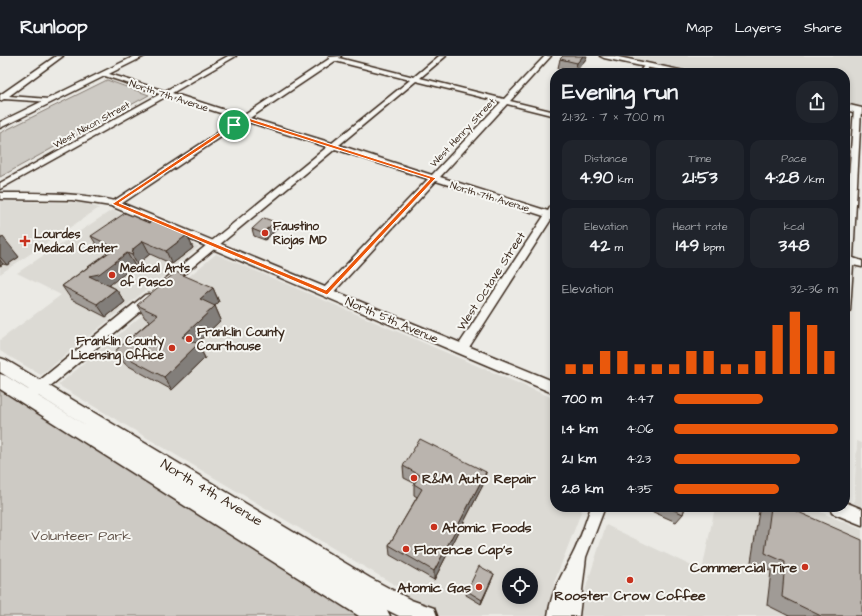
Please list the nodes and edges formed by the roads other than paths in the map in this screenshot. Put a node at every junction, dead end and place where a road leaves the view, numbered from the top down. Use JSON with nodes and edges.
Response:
{"nodes":[{"id":1,"x":60,"y":56,"type":"edge"},
{"id":2,"x":142,"y":56,"type":"edge"},
{"id":3,"x":233,"y":56,"type":"edge"},
{"id":4,"x":324,"y":56,"type":"edge"},
{"id":5,"x":443,"y":56,"type":"edge"},
{"id":6,"x":548,"y":56,"type":"edge"},
{"id":7,"x":604,"y":56,"type":"edge"},
{"id":8,"x":336,"y":57,"type":"edge"},
{"id":9,"x":647,"y":65,"type":"junction"},
{"id":10,"x":645,"y":68,"type":"edge"},
{"id":11,"x":661,"y":68,"type":"edge"},
{"id":12,"x":104,"y":74,"type":"junction"},
{"id":13,"x":415,"y":79,"type":"junction"},
{"id":14,"x":166,"y":94,"type":"junction"},
{"id":15,"x":1,"y":98,"type":"edge"},
{"id":16,"x":49,"y":101,"type":"junction"},
{"id":17,"x":505,"y":102,"type":"junction"},
{"id":18,"x":850,"y":108,"type":"edge"},
{"id":19,"x":860,"y":110,"type":"edge"},
{"id":20,"x":550,"y":113,"type":"edge"},
{"id":21,"x":244,"y":118,"type":"junction"},
{"id":22,"x":0,"y":125,"type":"edge"},
{"id":23,"x":333,"y":146,"type":"junction"},
{"id":24,"x":434,"y":178,"type":"junction"},
{"id":25,"x":850,"y":182,"type":"edge"},
{"id":26,"x":0,"y":186,"type":"edge"},
{"id":27,"x":850,"y":189,"type":"edge"},
{"id":28,"x":862,"y":192,"type":"edge"},
{"id":29,"x":0,"y":196,"type":"edge"},
{"id":30,"x":115,"y":204,"type":"junction"},
{"id":31,"x":550,"y":211,"type":"edge"},
{"id":32,"x":550,"y":217,"type":"edge"},
{"id":33,"x":213,"y":245,"type":"junction"},
{"id":34,"x":850,"y":261,"type":"edge"},
{"id":35,"x":862,"y":264,"type":"edge"},
{"id":36,"x":327,"y":292,"type":"junction"},
{"id":37,"x":462,"y":349,"type":"junction"},
{"id":38,"x":0,"y":364,"type":"edge"},
{"id":39,"x":0,"y":381,"type":"edge"},
{"id":40,"x":550,"y":386,"type":"edge"},
{"id":41,"x":33,"y":393,"type":"junction"},
{"id":42,"x":596,"y":512,"type":"edge"},
{"id":43,"x":850,"y":512,"type":"edge"},
{"id":44,"x":862,"y":517,"type":"edge"},
{"id":45,"x":580,"y":558,"type":"junction"},
{"id":46,"x":379,"y":616,"type":"edge"},
{"id":47,"x":426,"y":616,"type":"edge"},
{"id":48,"x":556,"y":616,"type":"edge"},
{"id":49,"x":571,"y":616,"type":"edge"}],
"edges":[{"from":1,"to":15,"type":"street"},
{"from":2,"to":12,"type":"street"},
{"from":3,"to":14,"type":"street","name":"West Nixon Street"},
{"from":4,"to":8,"type":"street"},
{"from":5,"to":13,"type":"street"},
{"from":6,"to":17,"type":"street","name":"West Henry Street"},
{"from":7,"to":9,"type":"street"},
{"from":8,"to":13,"type":"street"},
{"from":8,"to":21,"type":"street"},
{"from":9,"to":10,"type":"street"},
{"from":9,"to":11,"type":"street"},
{"from":12,"to":14,"type":"street","name":"North 7th Avenue"},
{"from":12,"to":16,"type":"street"},
{"from":13,"to":17,"type":"street"},
{"from":13,"to":23,"type":"street"},
{"from":14,"to":21,"type":"street","name":"North 7th Avenue"},
{"from":14,"to":26,"type":"street","name":"West Nixon Street"},
{"from":15,"to":16,"type":"street"},
{"from":16,"to":22,"type":"street"},
{"from":17,"to":20,"type":"street"},
{"from":17,"to":24,"type":"street","name":"West Henry Street"},
{"from":18,"to":19,"type":"street"},
{"from":19,"to":25,"type":"street"},
{"from":21,"to":23,"type":"street","name":"North 7th Avenue"},
{"from":21,"to":30,"type":"street"},
{"from":23,"to":24,"type":"street","name":"North 7th Avenue"},
{"from":23,"to":33,"type":"street"},
{"from":24,"to":31,"type":"street","name":"North 7th Avenue"},
{"from":24,"to":36,"type":"street","name":"West Henry Street"},
{"from":27,"to":28,"type":"street"},
{"from":29,"to":30,"type":"street","name":"North 5th Avenue"},
{"from":30,"to":33,"type":"street","name":"North 5th Avenue"},
{"from":32,"to":37,"type":"street","name":"West Octave Street"},
{"from":33,"to":36,"type":"street","name":"North 5th Avenue"},
{"from":33,"to":41,"type":"street"},
{"from":34,"to":35,"type":"street"},
{"from":36,"to":37,"type":"street","name":"North 5th Avenue"},
{"from":37,"to":40,"type":"street","name":"North 5th Avenue"},
{"from":38,"to":41,"type":"main road","name":"North 4th Avenue"},
{"from":39,"to":41,"type":"main road","name":"North 4th Avenue"},
{"from":41,"to":46,"type":"main road","name":"North 4th Avenue"},
{"from":41,"to":47,"type":"main road","name":"North 4th Avenue"},
{"from":42,"to":45,"type":"street"},
{"from":43,"to":44,"type":"street"},
{"from":45,"to":48,"type":"street"},
{"from":45,"to":49,"type":"street"}]}
